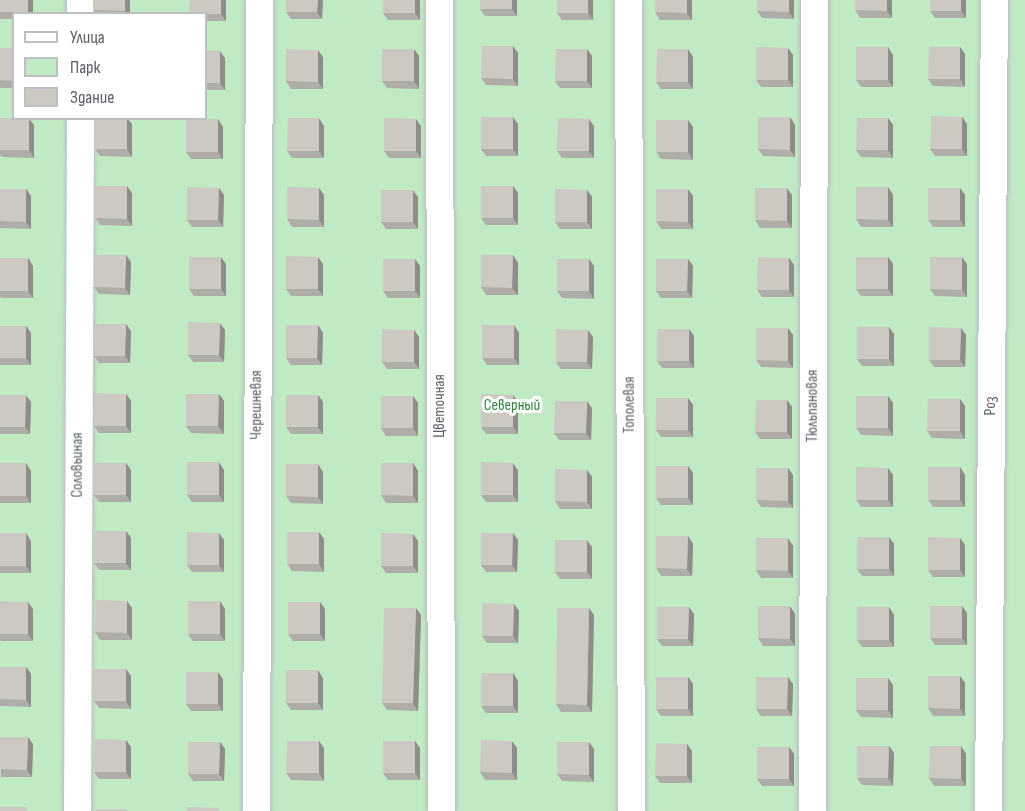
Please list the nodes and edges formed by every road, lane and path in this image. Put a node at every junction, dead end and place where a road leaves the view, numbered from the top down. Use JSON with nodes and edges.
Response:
{"nodes":[{"id":1,"x":259,"y":0,"type":"edge"},
{"id":2,"x":439,"y":0,"type":"edge"},
{"id":3,"x":628,"y":0,"type":"edge"},
{"id":4,"x":814,"y":0,"type":"edge"},
{"id":5,"x":994,"y":0,"type":"edge"},
{"id":6,"x":80,"y":120,"type":"edge"},
{"id":7,"x":77,"y":811,"type":"edge"},
{"id":8,"x":256,"y":811,"type":"edge"},
{"id":9,"x":441,"y":811,"type":"edge"},
{"id":10,"x":631,"y":811,"type":"edge"},
{"id":11,"x":812,"y":811,"type":"edge"},
{"id":12,"x":988,"y":811,"type":"edge"}],
"edges":[{"from":1,"to":8,"type":"street","name":"Черешневая"},
{"from":2,"to":9,"type":"street","name":"Цветочная"},
{"from":3,"to":10,"type":"street","name":"Тополевая"},
{"from":4,"to":11,"type":"street","name":"Тюльпановая"},
{"from":5,"to":12,"type":"street","name":"Роз"},
{"from":6,"to":7,"type":"street","name":"Соловьиная"}]}
